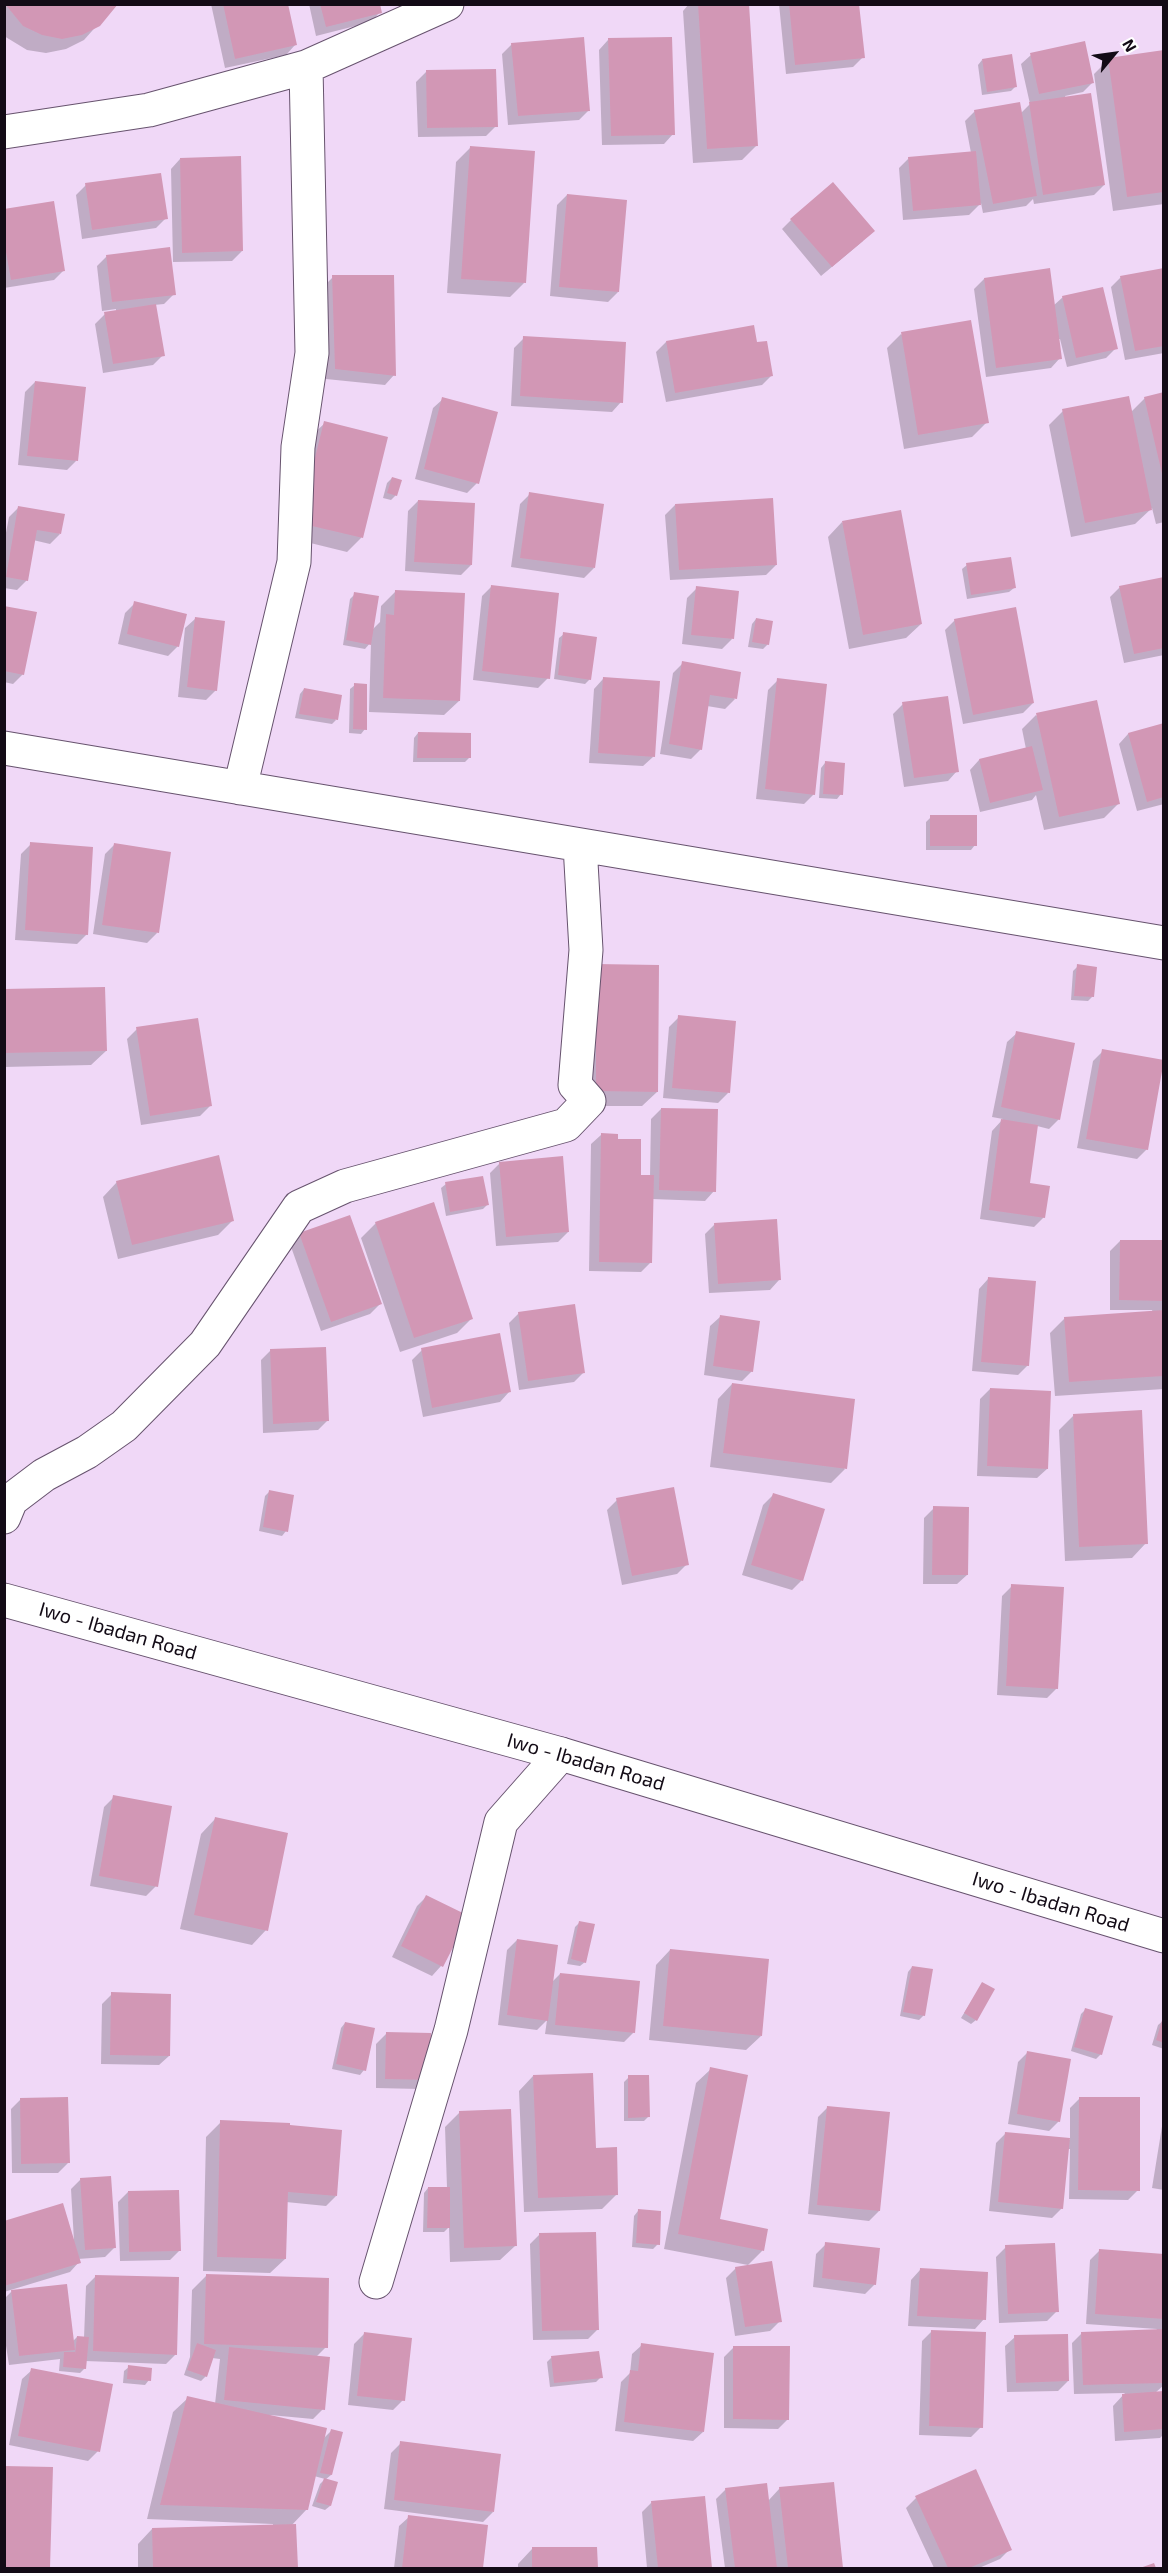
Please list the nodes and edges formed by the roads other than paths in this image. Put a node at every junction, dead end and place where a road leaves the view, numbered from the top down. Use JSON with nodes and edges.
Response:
{"nodes":[{"id":1,"x":447,"y":4,"type":"edge"},
{"id":2,"x":306,"y":68,"type":"junction"},
{"id":3,"x":4,"y":132,"type":"edge"},
{"id":4,"x":4,"y":748,"type":"edge"},
{"id":5,"x":240,"y":788,"type":"junction"},
{"id":6,"x":580,"y":845,"type":"junction"},
{"id":7,"x":1164,"y":943,"type":"edge"},
{"id":8,"x":4,"y":1516,"type":"edge"},
{"id":9,"x":4,"y":1600,"type":"edge"},
{"id":10,"x":561,"y":1754,"type":"junction"},
{"id":11,"x":1164,"y":1936,"type":"edge"},
{"id":12,"x":376,"y":2282,"type":"dead end"}],
"edges":[{"from":1,"to":2,"type":"street"},
{"from":2,"to":3,"type":"street"},
{"from":2,"to":5,"type":"street"},
{"from":4,"to":5,"type":"street"},
{"from":5,"to":6,"type":"street"},
{"from":6,"to":7,"type":"street"},
{"from":6,"to":8,"type":"street"},
{"from":9,"to":10,"type":"street","name":"Iwo - Ibadan Road"},
{"from":10,"to":11,"type":"street","name":"Iwo - Ibadan Road"},
{"from":10,"to":12,"type":"street"}]}
